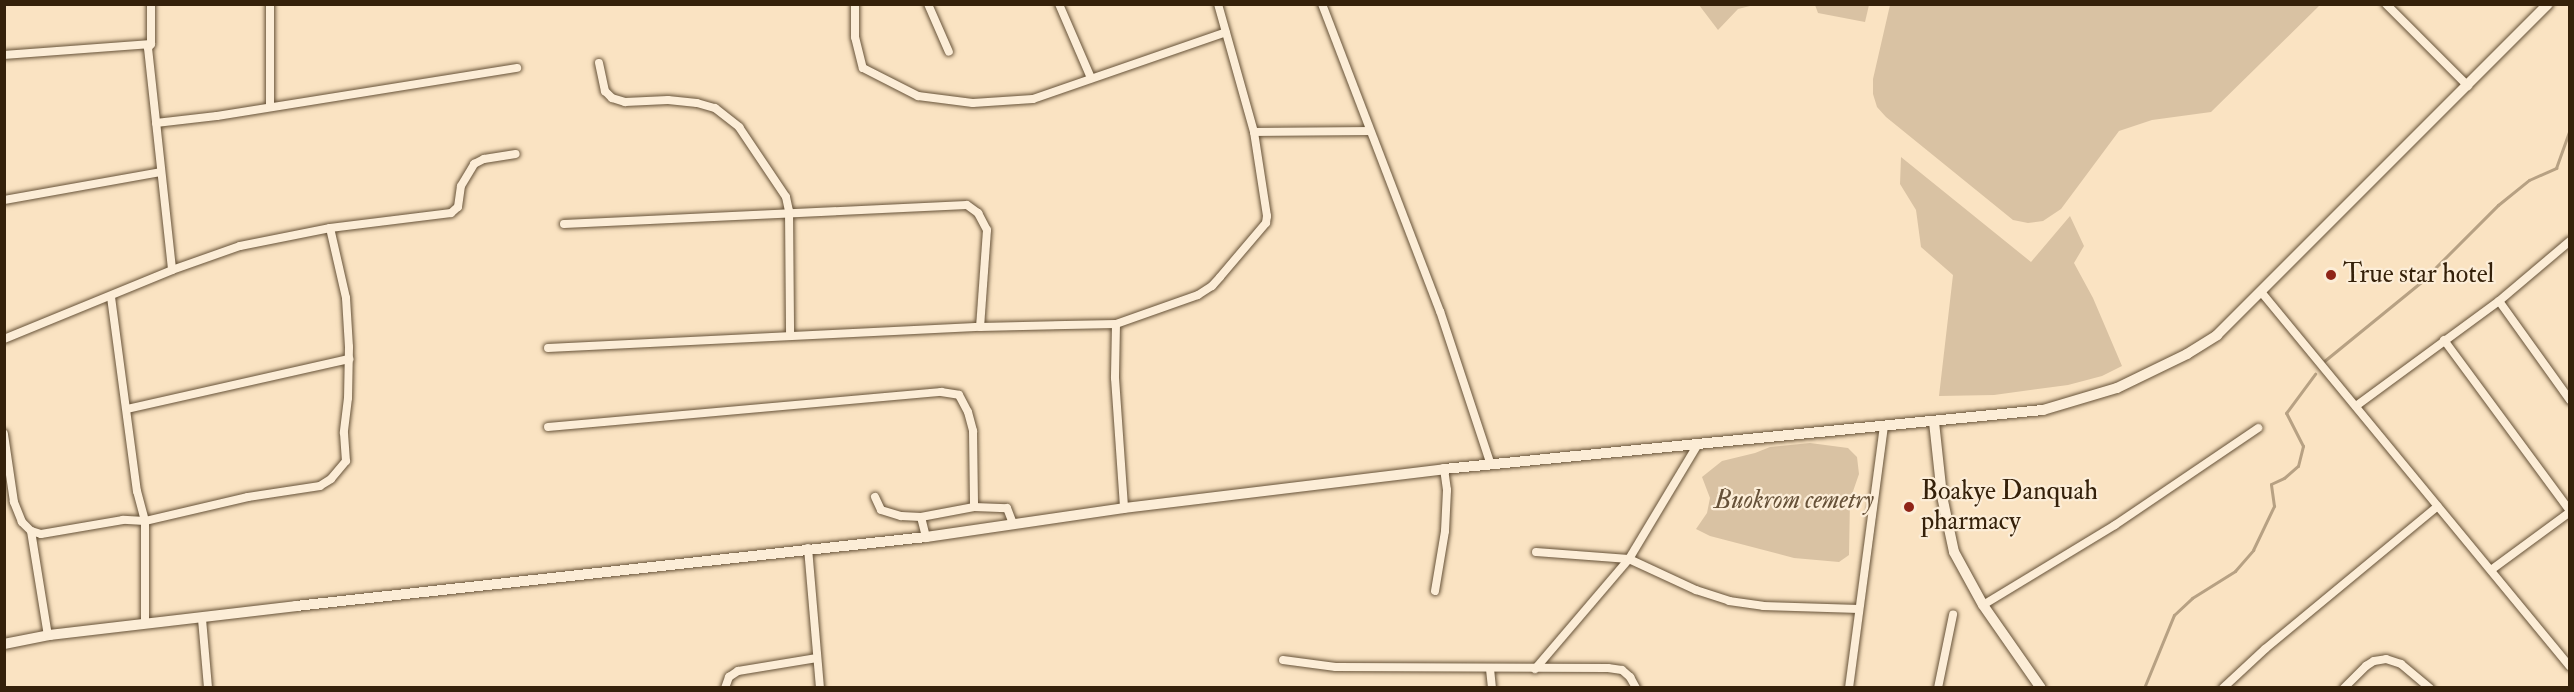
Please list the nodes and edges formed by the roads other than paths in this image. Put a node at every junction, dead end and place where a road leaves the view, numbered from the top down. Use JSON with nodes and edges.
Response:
{"nodes":[{"id":1,"x":151,"y":4,"type":"edge"},
{"id":2,"x":270,"y":4,"type":"edge"},
{"id":3,"x":855,"y":4,"type":"edge"},
{"id":4,"x":928,"y":4,"type":"edge"},
{"id":5,"x":1059,"y":4,"type":"edge"},
{"id":6,"x":1218,"y":4,"type":"edge"},
{"id":7,"x":1322,"y":4,"type":"edge"},
{"id":8,"x":2386,"y":4,"type":"edge"},
{"id":9,"x":2548,"y":4,"type":"edge"},
{"id":10,"x":1226,"y":32,"type":"junction"},
{"id":11,"x":151,"y":44,"type":"junction"},
{"id":12,"x":949,"y":52,"type":"dead end"},
{"id":13,"x":4,"y":55,"type":"edge"},
{"id":14,"x":599,"y":63,"type":"dead end"},
{"id":15,"x":517,"y":68,"type":"dead end"},
{"id":16,"x":1091,"y":78,"type":"junction"},
{"id":17,"x":2468,"y":86,"type":"junction"},
{"id":18,"x":270,"y":107,"type":"junction"},
{"id":19,"x":156,"y":123,"type":"junction"},
{"id":20,"x":1369,"y":131,"type":"junction"},
{"id":21,"x":1254,"y":132,"type":"junction"},
{"id":22,"x":516,"y":154,"type":"dead end"},
{"id":23,"x":161,"y":171,"type":"junction"},
{"id":24,"x":4,"y":200,"type":"edge"},
{"id":25,"x":789,"y":211,"type":"junction"},
{"id":26,"x":564,"y":224,"type":"dead end"},
{"id":27,"x":330,"y":228,"type":"junction"},
{"id":28,"x":2570,"y":241,"type":"edge"},
{"id":29,"x":172,"y":270,"type":"junction"},
{"id":30,"x":2262,"y":293,"type":"junction"},
{"id":31,"x":111,"y":297,"type":"junction"},
{"id":32,"x":2499,"y":301,"type":"junction"},
{"id":33,"x":1116,"y":324,"type":"junction"},
{"id":34,"x":980,"y":327,"type":"junction"},
{"id":35,"x":790,"y":336,"type":"junction"},
{"id":36,"x":4,"y":339,"type":"edge"},
{"id":37,"x":2444,"y":340,"type":"junction"},
{"id":38,"x":548,"y":348,"type":"dead end"},
{"id":39,"x":349,"y":359,"type":"junction"},
{"id":40,"x":2570,"y":400,"type":"edge"},
{"id":41,"x":2356,"y":406,"type":"junction"},
{"id":42,"x":127,"y":409,"type":"junction"},
{"id":43,"x":1934,"y":422,"type":"junction"},
{"id":44,"x":1884,"y":425,"type":"junction"},
{"id":45,"x":548,"y":428,"type":"dead end"},
{"id":46,"x":2258,"y":428,"type":"dead end"},
{"id":47,"x":4,"y":434,"type":"edge"},
{"id":48,"x":1697,"y":446,"type":"junction"},
{"id":49,"x":6,"y":458,"type":"edge"},
{"id":50,"x":1491,"y":465,"type":"junction"},
{"id":51,"x":1444,"y":469,"type":"junction"},
{"id":52,"x":875,"y":497,"type":"dead end"},
{"id":53,"x":2438,"y":506,"type":"junction"},
{"id":54,"x":974,"y":507,"type":"junction"},
{"id":55,"x":1124,"y":508,"type":"junction"},
{"id":56,"x":2570,"y":512,"type":"edge"},
{"id":57,"x":921,"y":516,"type":"junction"},
{"id":58,"x":145,"y":521,"type":"junction"},
{"id":59,"x":1013,"y":524,"type":"junction"},
{"id":60,"x":31,"y":531,"type":"junction"},
{"id":61,"x":926,"y":537,"type":"junction"},
{"id":62,"x":808,"y":548,"type":"junction"},
{"id":63,"x":1536,"y":552,"type":"dead end"},
{"id":64,"x":1629,"y":559,"type":"junction"},
{"id":65,"x":2491,"y":570,"type":"junction"},
{"id":66,"x":1435,"y":591,"type":"dead end"},
{"id":67,"x":1983,"y":605,"type":"junction"},
{"id":68,"x":1858,"y":609,"type":"junction"},
{"id":69,"x":1953,"y":615,"type":"dead end"},
{"id":70,"x":202,"y":619,"type":"junction"},
{"id":71,"x":145,"y":624,"type":"junction"},
{"id":72,"x":48,"y":636,"type":"junction"},
{"id":73,"x":4,"y":644,"type":"edge"},
{"id":74,"x":817,"y":658,"type":"junction"},
{"id":75,"x":1283,"y":660,"type":"dead end"},
{"id":76,"x":2570,"y":667,"type":"edge"},
{"id":77,"x":1490,"y":669,"type":"junction"},
{"id":78,"x":1535,"y":669,"type":"junction"},
{"id":79,"x":208,"y":687,"type":"edge"},
{"id":80,"x":725,"y":687,"type":"edge"},
{"id":81,"x":819,"y":687,"type":"edge"},
{"id":82,"x":1492,"y":687,"type":"edge"},
{"id":83,"x":1636,"y":687,"type":"edge"},
{"id":84,"x":1849,"y":687,"type":"edge"},
{"id":85,"x":1938,"y":687,"type":"edge"},
{"id":86,"x":2041,"y":687,"type":"edge"},
{"id":87,"x":2223,"y":687,"type":"edge"},
{"id":88,"x":2344,"y":687,"type":"edge"},
{"id":89,"x":2430,"y":687,"type":"edge"}],
"edges":[{"from":1,"to":11,"type":"street"},
{"from":2,"to":18,"type":"street"},
{"from":3,"to":16,"type":"street"},
{"from":4,"to":12,"type":"street"},
{"from":5,"to":16,"type":"street"},
{"from":6,"to":10,"type":"street"},
{"from":7,"to":20,"type":"street"},
{"from":8,"to":17,"type":"street"},
{"from":9,"to":17,"type":"street"},
{"from":10,"to":16,"type":"street"},
{"from":10,"to":21,"type":"street"},
{"from":11,"to":13,"type":"street"},
{"from":11,"to":19,"type":"street"},
{"from":14,"to":25,"type":"street"},
{"from":15,"to":18,"type":"street"},
{"from":17,"to":30,"type":"street"},
{"from":18,"to":19,"type":"street"},
{"from":19,"to":23,"type":"street"},
{"from":20,"to":21,"type":"street"},
{"from":20,"to":50,"type":"street"},
{"from":21,"to":33,"type":"street"},
{"from":22,"to":27,"type":"street"},
{"from":23,"to":24,"type":"street"},
{"from":23,"to":29,"type":"street"},
{"from":25,"to":26,"type":"street"},
{"from":25,"to":34,"type":"street"},
{"from":25,"to":35,"type":"street"},
{"from":27,"to":29,"type":"street"},
{"from":27,"to":39,"type":"street"},
{"from":28,"to":32,"type":"street"},
{"from":29,"to":31,"type":"street"},
{"from":30,"to":41,"type":"street"},
{"from":30,"to":43,"type":"street"},
{"from":31,"to":36,"type":"street"},
{"from":31,"to":42,"type":"street"},
{"from":32,"to":37,"type":"street"},
{"from":32,"to":40,"type":"street"},
{"from":33,"to":34,"type":"street"},
{"from":33,"to":55,"type":"street"},
{"from":34,"to":35,"type":"street"},
{"from":35,"to":38,"type":"street"},
{"from":37,"to":41,"type":"street"},
{"from":37,"to":56,"type":"street"},
{"from":39,"to":42,"type":"street"},
{"from":39,"to":58,"type":"street"},
{"from":41,"to":53,"type":"street"},
{"from":42,"to":58,"type":"street"},
{"from":43,"to":44,"type":"street"},
{"from":43,"to":67,"type":"street"},
{"from":44,"to":48,"type":"street"},
{"from":44,"to":68,"type":"street"},
{"from":45,"to":54,"type":"street"},
{"from":46,"to":67,"type":"street"},
{"from":47,"to":49,"type":"street"},
{"from":48,"to":50,"type":"street"},
{"from":48,"to":64,"type":"street"},
{"from":49,"to":60,"type":"street"},
{"from":50,"to":51,"type":"street"},
{"from":51,"to":55,"type":"street"},
{"from":51,"to":66,"type":"street"},
{"from":52,"to":57,"type":"street"},
{"from":53,"to":65,"type":"street"},
{"from":53,"to":87,"type":"street"},
{"from":54,"to":57,"type":"street"},
{"from":54,"to":59,"type":"street"},
{"from":55,"to":59,"type":"street"},
{"from":56,"to":65,"type":"street"},
{"from":57,"to":61,"type":"street"},
{"from":58,"to":60,"type":"street"},
{"from":58,"to":71,"type":"street"},
{"from":59,"to":61,"type":"street"},
{"from":60,"to":72,"type":"street"},
{"from":61,"to":62,"type":"street"},
{"from":62,"to":70,"type":"street"},
{"from":62,"to":74,"type":"street"},
{"from":63,"to":64,"type":"street"},
{"from":64,"to":68,"type":"street"},
{"from":64,"to":78,"type":"street"},
{"from":65,"to":76,"type":"street"},
{"from":67,"to":86,"type":"street"},
{"from":68,"to":84,"type":"street"},
{"from":69,"to":85,"type":"street"},
{"from":70,"to":71,"type":"street"},
{"from":70,"to":79,"type":"street"},
{"from":71,"to":72,"type":"street"},
{"from":72,"to":73,"type":"street"},
{"from":74,"to":80,"type":"street"},
{"from":74,"to":81,"type":"street"},
{"from":75,"to":77,"type":"street"},
{"from":77,"to":78,"type":"street"},
{"from":77,"to":82,"type":"street"},
{"from":78,"to":83,"type":"street"},
{"from":88,"to":89,"type":"street"}]}
